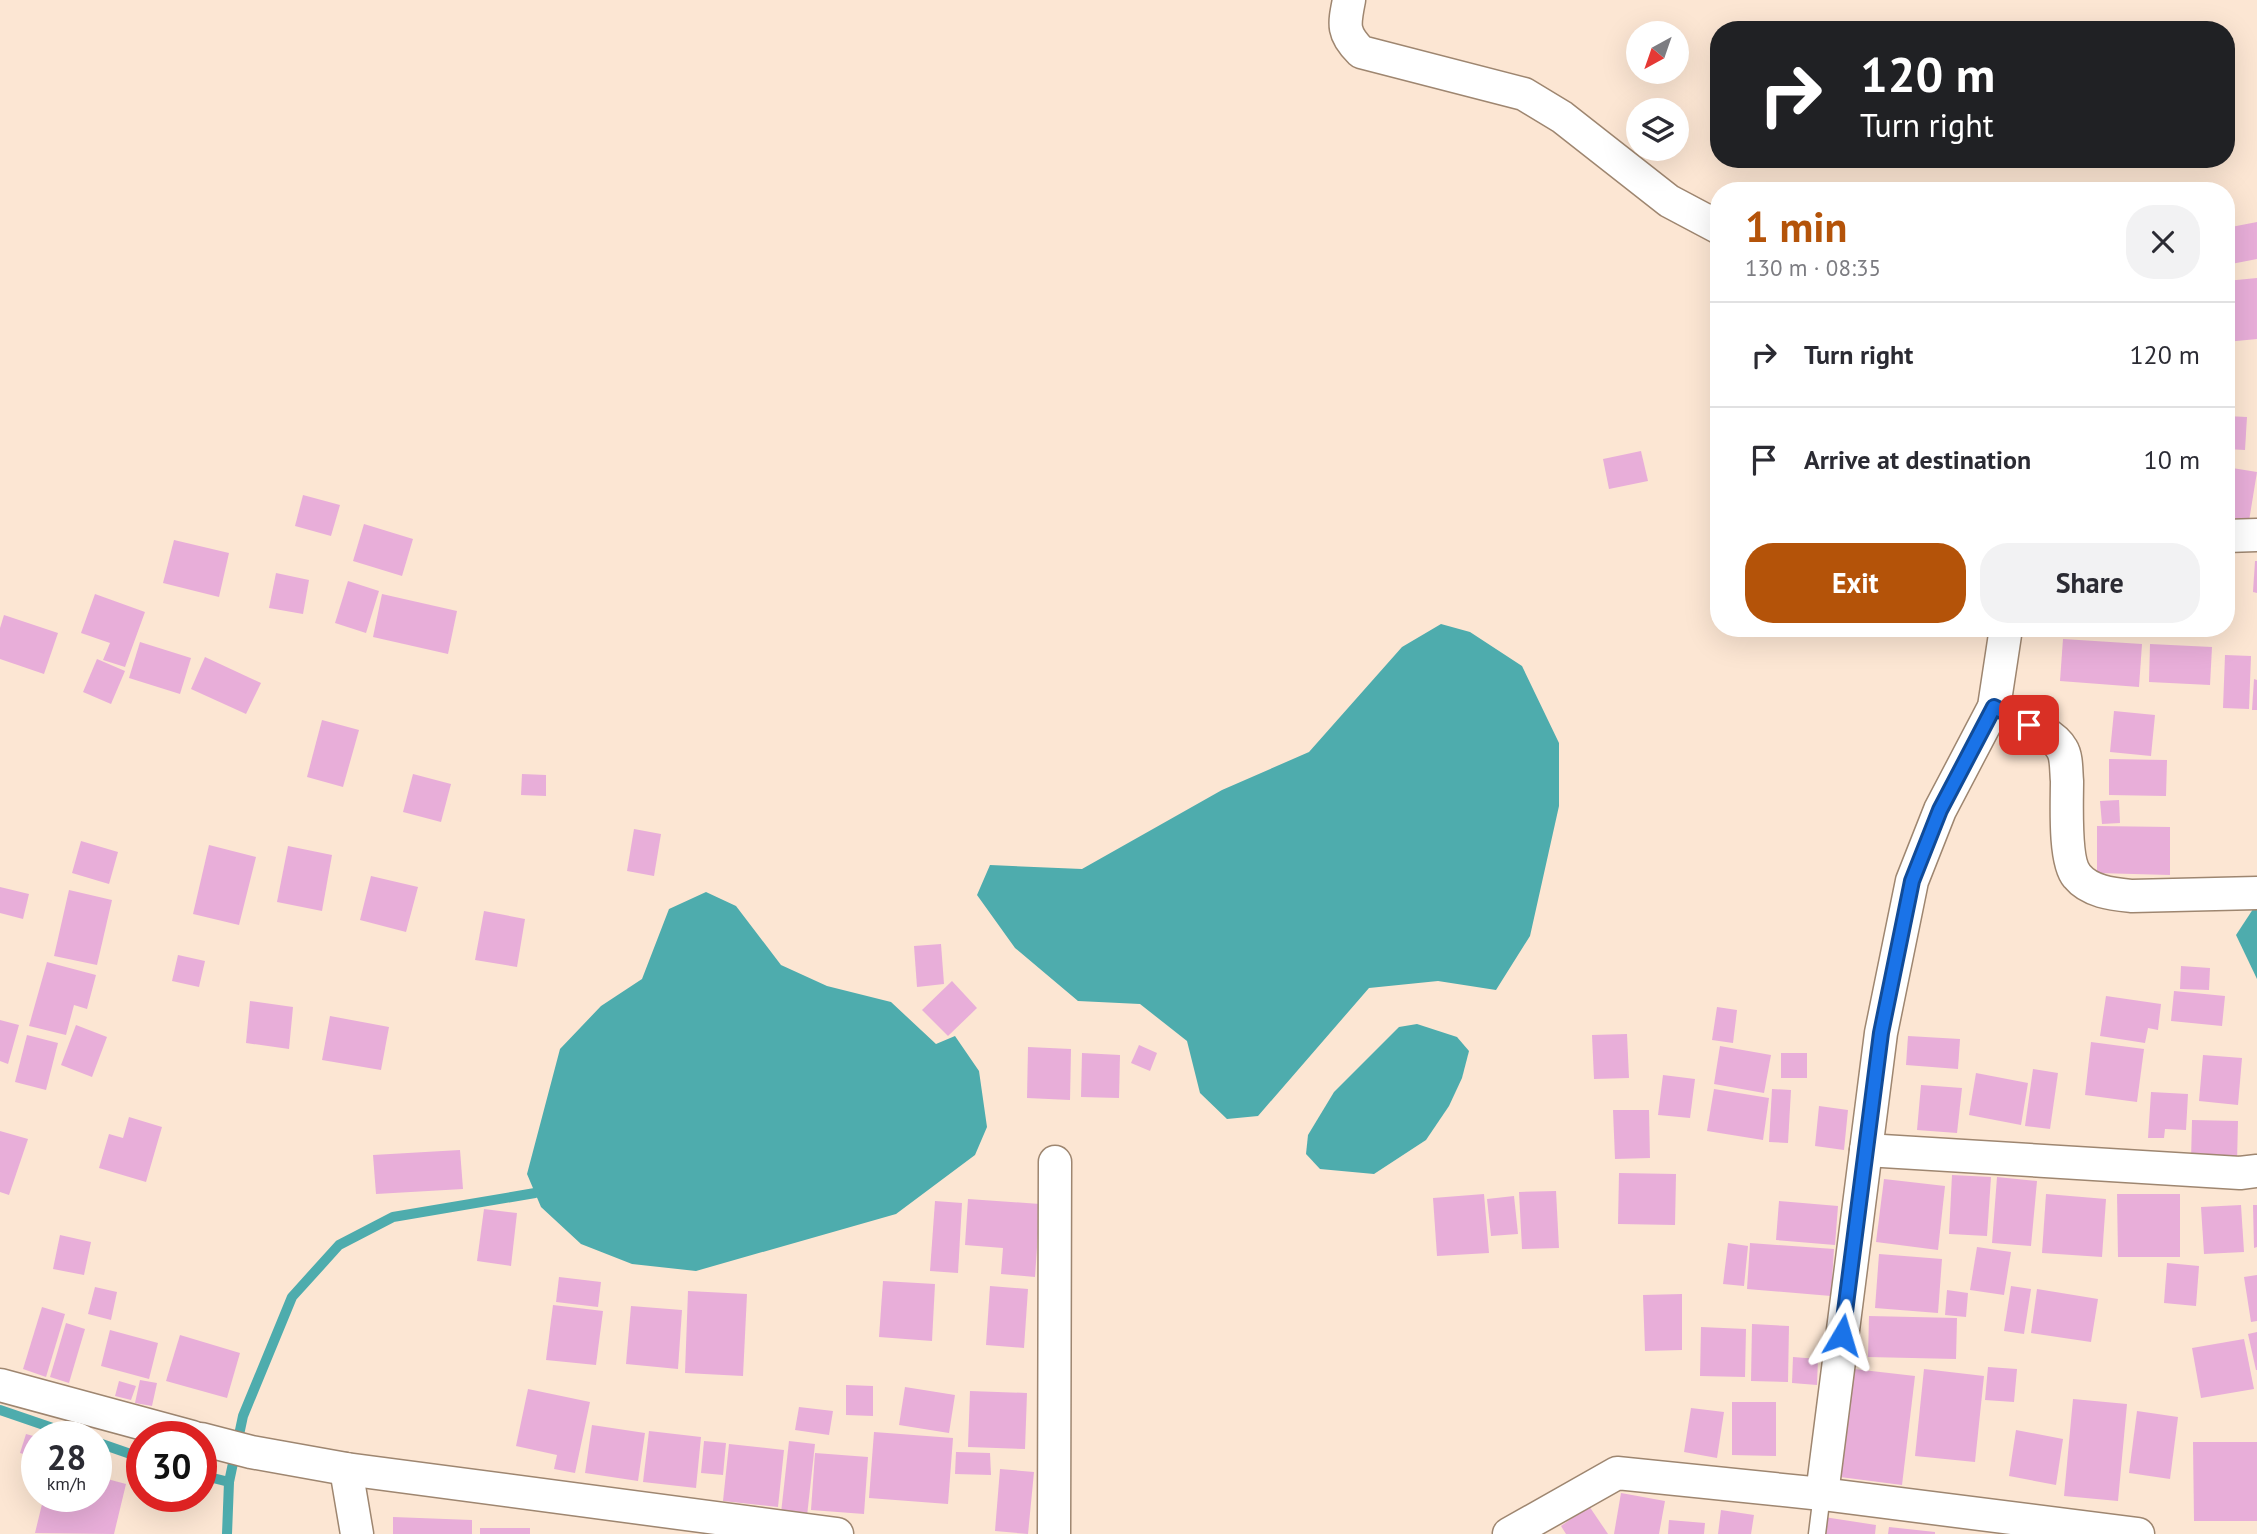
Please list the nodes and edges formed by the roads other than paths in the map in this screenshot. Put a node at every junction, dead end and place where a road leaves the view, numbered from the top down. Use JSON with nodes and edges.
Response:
{"nodes":[{"id":1,"x":1349,"y":0,"type":"edge"},
{"id":2,"x":1710,"y":223,"type":"edge"},
{"id":3,"x":2257,"y":535,"type":"edge"},
{"id":4,"x":2235,"y":536,"type":"edge"},
{"id":5,"x":2005,"y":637,"type":"edge"},
{"id":6,"x":1994,"y":707,"type":"junction"},
{"id":7,"x":2257,"y":893,"type":"edge"},
{"id":8,"x":1866,"y":1150,"type":"junction"},
{"id":9,"x":1055,"y":1162,"type":"dead end"},
{"id":10,"x":2257,"y":1171,"type":"edge"},
{"id":11,"x":0,"y":1385,"type":"edge"},
{"id":12,"x":133,"y":1421,"type":"edge"},
{"id":13,"x":226,"y":1446,"type":"edge"},
{"id":14,"x":346,"y":1469,"type":"junction"},
{"id":15,"x":1822,"y":1494,"type":"junction"},
{"id":16,"x":357,"y":1534,"type":"edge"},
{"id":17,"x":837,"y":1534,"type":"edge"},
{"id":18,"x":1054,"y":1534,"type":"edge"},
{"id":19,"x":1509,"y":1534,"type":"edge"},
{"id":20,"x":1817,"y":1534,"type":"edge"},
{"id":21,"x":2138,"y":1534,"type":"edge"}],
"edges":[{"from":1,"to":2,"type":"street"},
{"from":3,"to":4,"type":"street"},
{"from":5,"to":6,"type":"street"},
{"from":6,"to":7,"type":"street"},
{"from":6,"to":8,"type":"street"},
{"from":8,"to":10,"type":"street"},
{"from":8,"to":15,"type":"street"},
{"from":9,"to":18,"type":"street"},
{"from":11,"to":12,"type":"street"},
{"from":13,"to":14,"type":"street"},
{"from":14,"to":16,"type":"street"},
{"from":14,"to":17,"type":"street"},
{"from":15,"to":19,"type":"street"},
{"from":15,"to":20,"type":"lane"},
{"from":15,"to":21,"type":"street"}]}
